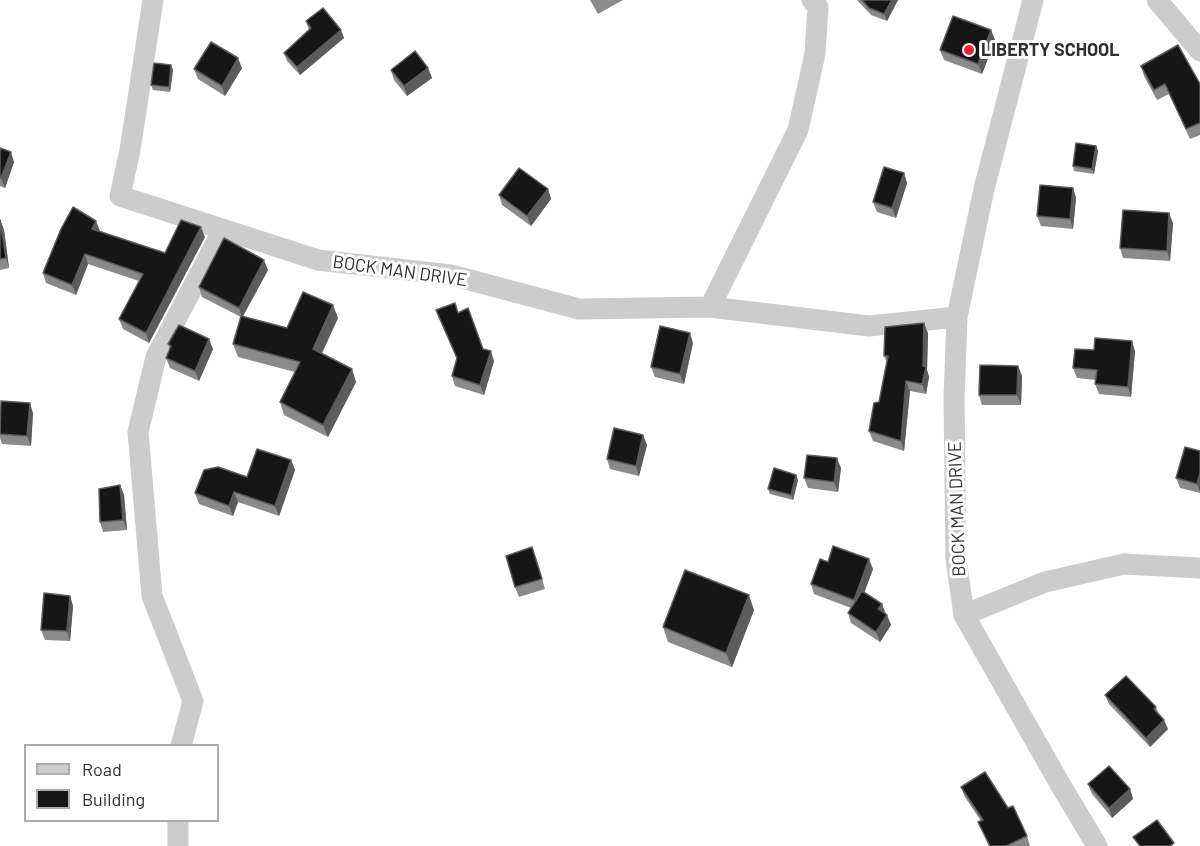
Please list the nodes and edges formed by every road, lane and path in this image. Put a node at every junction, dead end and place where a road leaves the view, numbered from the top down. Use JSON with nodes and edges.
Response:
{"nodes":[{"id":1,"x":153,"y":0,"type":"edge"},
{"id":2,"x":812,"y":0,"type":"edge"},
{"id":3,"x":1033,"y":0,"type":"edge"},
{"id":4,"x":1157,"y":0,"type":"edge"},
{"id":5,"x":1200,"y":51,"type":"edge"},
{"id":6,"x":223,"y":230,"type":"junction"},
{"id":7,"x":710,"y":307,"type":"junction"},
{"id":8,"x":957,"y":317,"type":"junction"},
{"id":9,"x":1200,"y":568,"type":"edge"},
{"id":10,"x":964,"y":615,"type":"junction"},
{"id":11,"x":182,"y":744,"type":"edge"},
{"id":12,"x":178,"y":822,"type":"edge"},
{"id":13,"x":178,"y":846,"type":"edge"},
{"id":14,"x":1097,"y":846,"type":"edge"}],
"edges":[{"from":1,"to":6,"type":"street","name":"BOCK MAN DRIVE"},
{"from":2,"to":7,"type":"street"},
{"from":3,"to":8,"type":"street","name":"BOCK MAN DRIVE"},
{"from":4,"to":5,"type":"street"},
{"from":6,"to":7,"type":"street","name":"BOCK MAN DRIVE"},
{"from":6,"to":11,"type":"street"},
{"from":7,"to":8,"type":"street","name":"BOCK MAN DRIVE"},
{"from":8,"to":10,"type":"street","name":"BOCK MAN DRIVE"},
{"from":9,"to":10,"type":"street"},
{"from":10,"to":14,"type":"street","name":"BOCK MAN DRIVE"},
{"from":12,"to":13,"type":"street"}]}
